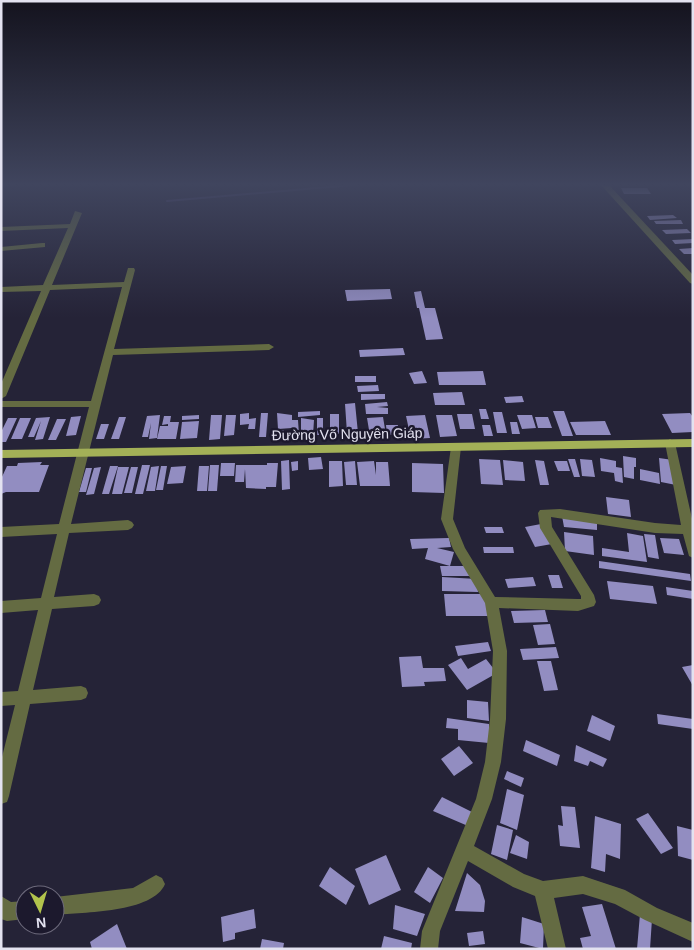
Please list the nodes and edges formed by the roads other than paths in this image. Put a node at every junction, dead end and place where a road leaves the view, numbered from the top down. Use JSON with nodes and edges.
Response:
{"nodes":[{"id":1,"x":72,"y":229,"type":"edge"},
{"id":2,"x":646,"y":229,"type":"edge"},
{"id":3,"x":42,"y":245,"type":"dead end"},
{"id":4,"x":1,"y":249,"type":"edge"},
{"id":5,"x":131,"y":270,"type":"dead end"},
{"id":6,"x":693,"y":281,"type":"edge"},
{"id":7,"x":127,"y":284,"type":"junction"},
{"id":8,"x":47,"y":288,"type":"junction"},
{"id":9,"x":1,"y":290,"type":"edge"},
{"id":10,"x":269,"y":347,"type":"dead end"},
{"id":11,"x":109,"y":352,"type":"junction"},
{"id":12,"x":1,"y":396,"type":"edge"},
{"id":13,"x":1,"y":404,"type":"edge"},
{"id":14,"x":95,"y":404,"type":"junction"},
{"id":15,"x":693,"y":442,"type":"edge"},
{"id":16,"x":670,"y":443,"type":"junction"},
{"id":17,"x":456,"y":447,"type":"junction"},
{"id":18,"x":82,"y":453,"type":"junction"},
{"id":19,"x":1,"y":454,"type":"edge"},
{"id":20,"x":128,"y":525,"type":"dead end"},
{"id":21,"x":64,"y":529,"type":"junction"},
{"id":22,"x":687,"y":530,"type":"junction"},
{"id":23,"x":1,"y":532,"type":"edge"},
{"id":24,"x":693,"y":553,"type":"edge"},
{"id":25,"x":94,"y":600,"type":"dead end"},
{"id":26,"x":491,"y":602,"type":"junction"},
{"id":27,"x":46,"y":604,"type":"junction"},
{"id":28,"x":1,"y":607,"type":"edge"},
{"id":29,"x":80,"y":694,"type":"dead end"},
{"id":30,"x":24,"y":698,"type":"junction"},
{"id":31,"x":1,"y":699,"type":"edge"},
{"id":32,"x":1,"y":796,"type":"edge"},
{"id":33,"x":465,"y":850,"type":"junction"},
{"id":34,"x":156,"y":884,"type":"dead end"},
{"id":35,"x":543,"y":890,"type":"junction"},
{"id":36,"x":1,"y":905,"type":"edge"},
{"id":37,"x":65,"y":905,"type":"edge"},
{"id":38,"x":15,"y":911,"type":"edge"},
{"id":39,"x":693,"y":933,"type":"edge"},
{"id":40,"x":428,"y":949,"type":"edge"},
{"id":41,"x":556,"y":949,"type":"edge"}],
"edges":[{"from":1,"to":8,"type":"street"},
{"from":2,"to":6,"type":"street"},
{"from":3,"to":4,"type":"street"},
{"from":5,"to":7,"type":"street"},
{"from":7,"to":8,"type":"street"},
{"from":7,"to":11,"type":"street"},
{"from":8,"to":9,"type":"street"},
{"from":8,"to":12,"type":"street"},
{"from":10,"to":11,"type":"street"},
{"from":11,"to":14,"type":"street"},
{"from":13,"to":14,"type":"street"},
{"from":14,"to":18,"type":"street"},
{"from":15,"to":16,"type":"main road","name":"Đường Võ Nguyên Giáp"},
{"from":16,"to":17,"type":"main road","name":"Đường Võ Nguyên Giáp"},
{"from":16,"to":22,"type":"street"},
{"from":17,"to":18,"type":"main road","name":"Đường Võ Nguyên Giáp"},
{"from":17,"to":26,"type":"street"},
{"from":18,"to":19,"type":"main road","name":"Đường Võ Nguyên Giáp"},
{"from":18,"to":21,"type":"street"},
{"from":20,"to":21,"type":"street"},
{"from":21,"to":23,"type":"street"},
{"from":21,"to":27,"type":"street"},
{"from":22,"to":24,"type":"street"},
{"from":22,"to":26,"type":"street"},
{"from":25,"to":27,"type":"street"},
{"from":26,"to":33,"type":"street"},
{"from":27,"to":28,"type":"street"},
{"from":27,"to":30,"type":"street"},
{"from":29,"to":30,"type":"street"},
{"from":30,"to":31,"type":"street"},
{"from":30,"to":32,"type":"street"},
{"from":33,"to":35,"type":"street"},
{"from":33,"to":40,"type":"street"},
{"from":34,"to":37,"type":"street"},
{"from":35,"to":39,"type":"street"},
{"from":35,"to":41,"type":"street"},
{"from":36,"to":38,"type":"street"}]}
